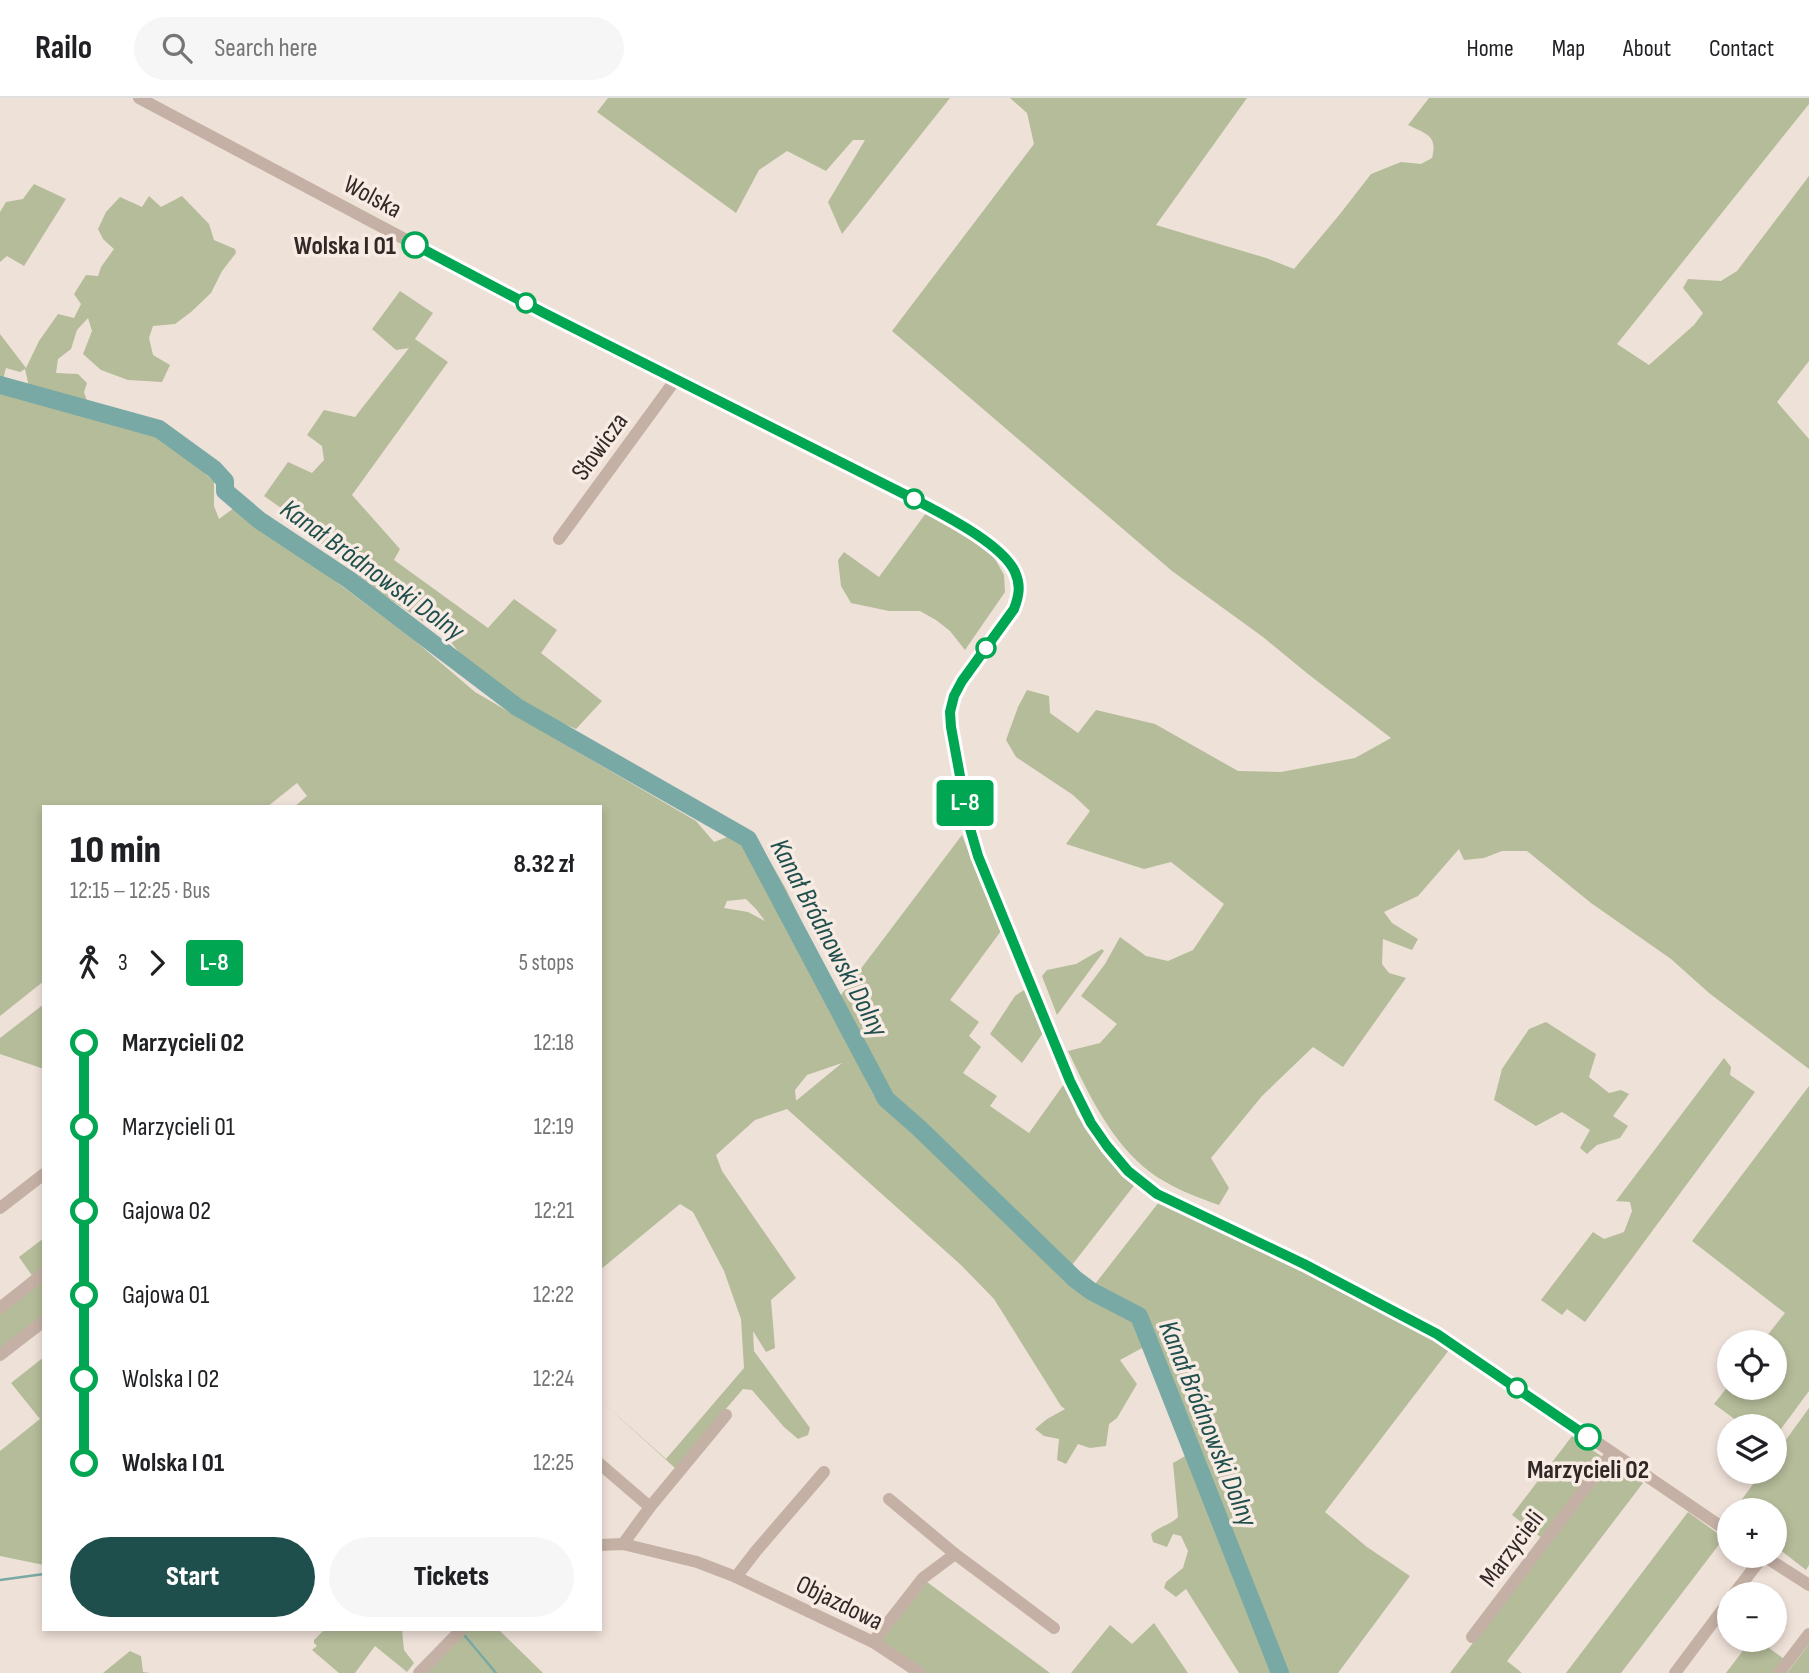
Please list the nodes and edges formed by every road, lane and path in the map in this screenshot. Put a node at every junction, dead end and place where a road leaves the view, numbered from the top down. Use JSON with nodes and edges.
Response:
{"nodes":[{"id":1,"x":139,"y":98,"type":"edge"},
{"id":2,"x":676,"y":379,"type":"junction"},
{"id":3,"x":559,"y":539,"type":"dead end"},
{"id":4,"x":42,"y":1176,"type":"edge"},
{"id":5,"x":0,"y":1208,"type":"edge"},
{"id":6,"x":42,"y":1275,"type":"edge"},
{"id":7,"x":0,"y":1308,"type":"edge"},
{"id":8,"x":42,"y":1323,"type":"edge"},
{"id":9,"x":0,"y":1355,"type":"edge"},
{"id":10,"x":726,"y":1415,"type":"dead end"},
{"id":11,"x":1612,"y":1453,"type":"junction"},
{"id":12,"x":602,"y":1466,"type":"edge"},
{"id":13,"x":824,"y":1472,"type":"dead end"},
{"id":14,"x":889,"y":1499,"type":"dead end"},
{"id":15,"x":650,"y":1507,"type":"junction"},
{"id":16,"x":1717,"y":1524,"type":"edge"},
{"id":17,"x":623,"y":1544,"type":"junction"},
{"id":18,"x":602,"y":1545,"type":"edge"},
{"id":19,"x":955,"y":1554,"type":"junction"},
{"id":20,"x":1755,"y":1568,"type":"edge"},
{"id":21,"x":1783,"y":1568,"type":"edge"},
{"id":22,"x":736,"y":1577,"type":"junction"},
{"id":23,"x":1743,"y":1582,"type":"edge"},
{"id":24,"x":1809,"y":1585,"type":"edge"},
{"id":25,"x":1717,"y":1617,"type":"edge"},
{"id":26,"x":1054,"y":1628,"type":"dead end"},
{"id":27,"x":460,"y":1631,"type":"edge"},
{"id":28,"x":1809,"y":1634,"type":"edge"},
{"id":29,"x":1472,"y":1637,"type":"dead end"},
{"id":30,"x":873,"y":1642,"type":"junction"},
{"id":31,"x":419,"y":1673,"type":"edge"},
{"id":32,"x":920,"y":1673,"type":"edge"},
{"id":33,"x":1675,"y":1673,"type":"edge"},
{"id":34,"x":1779,"y":1673,"type":"edge"}],
"edges":[{"from":1,"to":2,"type":"street","name":"Wolska"},
{"from":2,"to":3,"type":"street","name":"Słowicza"},
{"from":2,"to":11,"type":"street","name":"Wolska"},
{"from":4,"to":5,"type":"street"},
{"from":6,"to":7,"type":"street"},
{"from":8,"to":9,"type":"street"},
{"from":10,"to":15,"type":"street"},
{"from":11,"to":16,"type":"street"},
{"from":11,"to":29,"type":"street","name":"Marzycieli"},
{"from":12,"to":15,"type":"street"},
{"from":13,"to":22,"type":"street"},
{"from":14,"to":19,"type":"street"},
{"from":15,"to":17,"type":"street"},
{"from":17,"to":18,"type":"street","name":"Objazdowa"},
{"from":17,"to":22,"type":"street","name":"Objazdowa"},
{"from":19,"to":26,"type":"street"},
{"from":19,"to":30,"type":"street"},
{"from":20,"to":23,"type":"street"},
{"from":21,"to":24,"type":"street"},
{"from":22,"to":30,"type":"street","name":"Objazdowa"},
{"from":25,"to":33,"type":"street"},
{"from":27,"to":31,"type":"street"},
{"from":28,"to":34,"type":"street"},
{"from":30,"to":32,"type":"street","name":"Objazdowa"}]}
